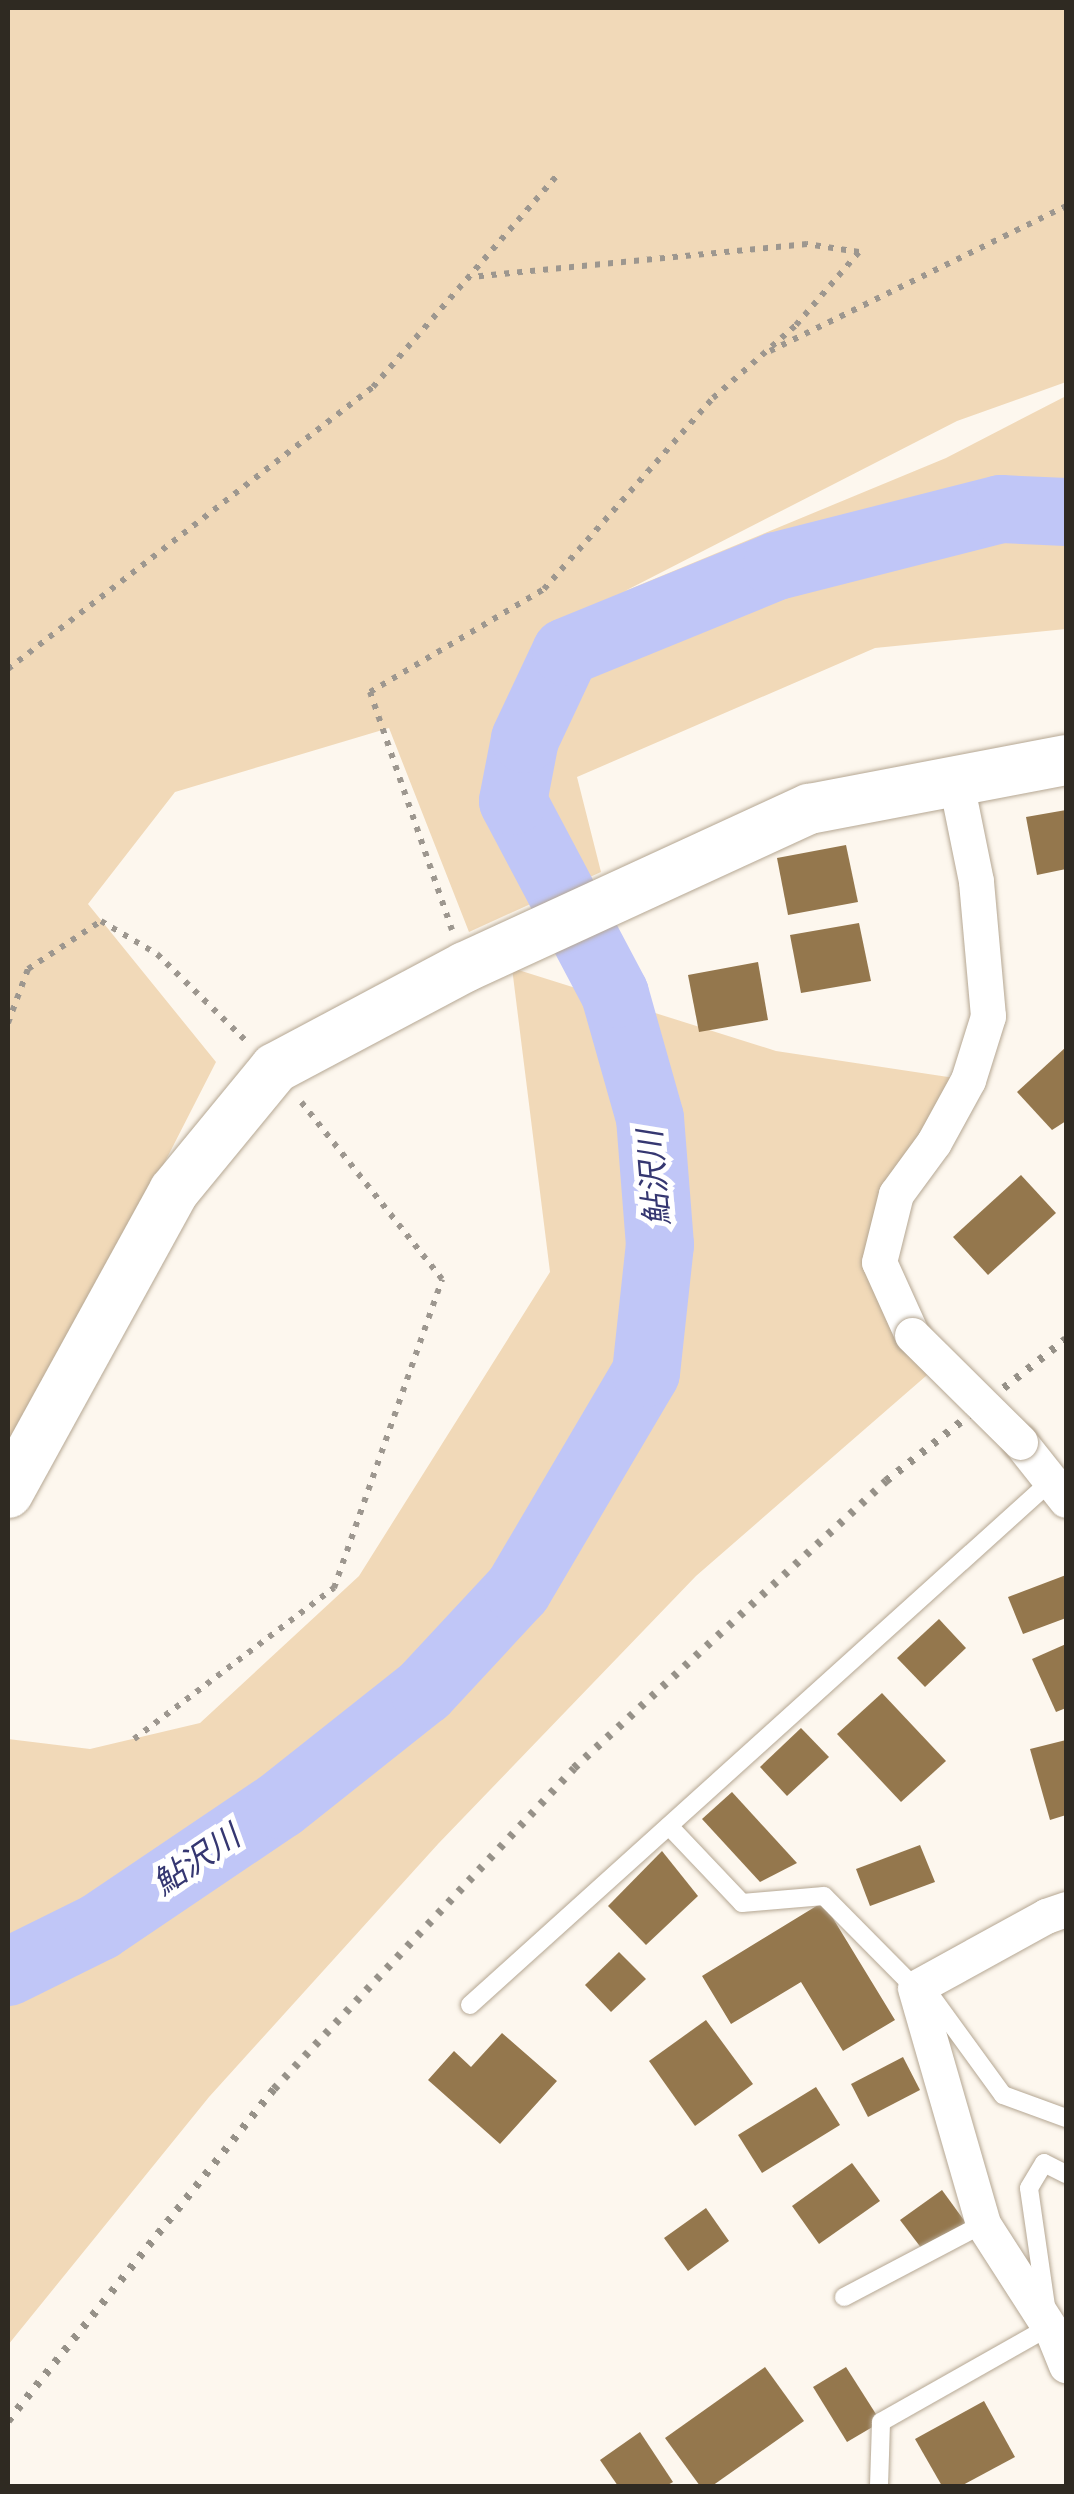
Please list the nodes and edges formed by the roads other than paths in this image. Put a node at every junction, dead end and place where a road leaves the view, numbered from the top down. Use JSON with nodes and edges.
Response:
{"nodes":[{"id":1,"x":1066,"y":760,"type":"edge"},
{"id":2,"x":956,"y":783,"type":"junction"},
{"id":3,"x":1060,"y":1490,"type":"edge"},
{"id":4,"x":8,"y":1493,"type":"edge"},
{"id":5,"x":668,"y":1826,"type":"junction"},
{"id":6,"x":1066,"y":1910,"type":"edge"},
{"id":7,"x":919,"y":1986,"type":"junction"},
{"id":8,"x":470,"y":2005,"type":"dead end"},
{"id":9,"x":1066,"y":2118,"type":"edge"},
{"id":10,"x":1066,"y":2174,"type":"edge"},
{"id":11,"x":983,"y":2224,"type":"junction"},
{"id":12,"x":844,"y":2297,"type":"dead end"},
{"id":13,"x":1049,"y":2327,"type":"junction"},
{"id":14,"x":1066,"y":2364,"type":"edge"},
{"id":15,"x":879,"y":2486,"type":"edge"}],
"edges":[{"from":1,"to":2,"type":"street"},
{"from":2,"to":3,"type":"street","bridge":true},
{"from":2,"to":4,"type":"street"},
{"from":3,"to":5,"type":"lane"},
{"from":5,"to":7,"type":"lane"},
{"from":5,"to":8,"type":"lane"},
{"from":6,"to":7,"type":"street"},
{"from":7,"to":9,"type":"lane"},
{"from":7,"to":11,"type":"street"},
{"from":10,"to":13,"type":"lane"},
{"from":11,"to":12,"type":"lane"},
{"from":11,"to":13,"type":"street"},
{"from":13,"to":14,"type":"street"},
{"from":13,"to":15,"type":"lane"}]}
